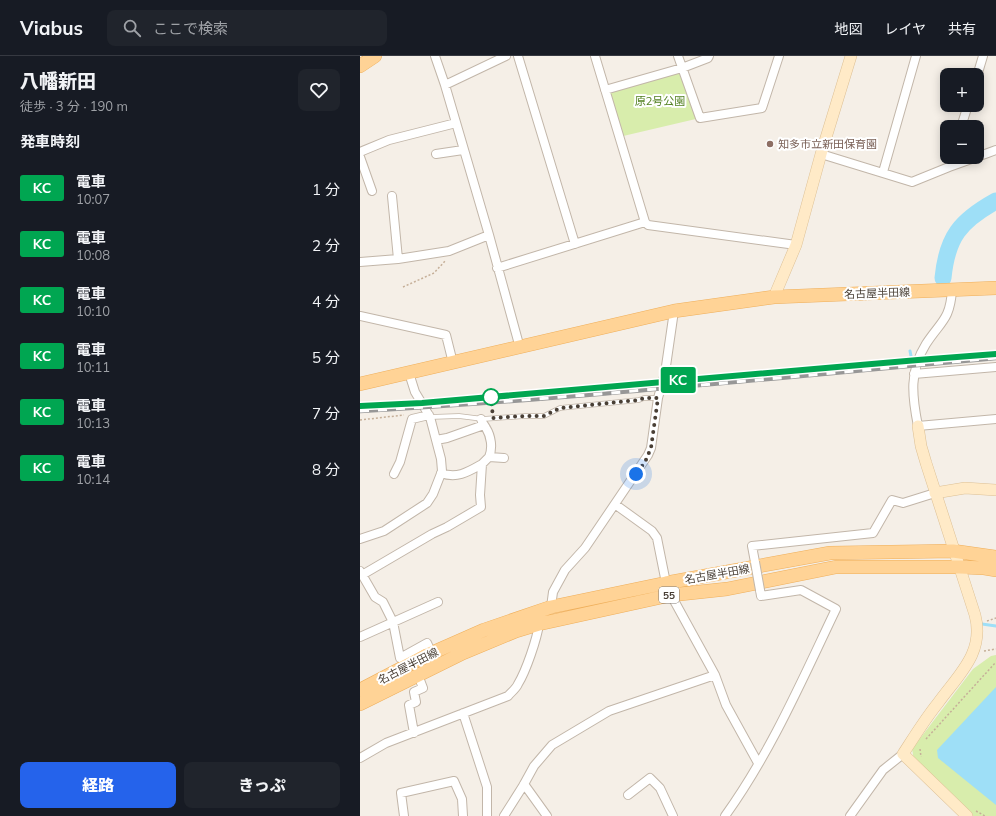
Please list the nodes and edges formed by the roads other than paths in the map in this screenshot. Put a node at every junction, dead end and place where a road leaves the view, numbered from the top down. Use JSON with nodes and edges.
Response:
{"nodes":[{"id":1,"x":435,"y":56,"type":"edge"},
{"id":2,"x":506,"y":56,"type":"edge"},
{"id":3,"x":518,"y":56,"type":"edge"},
{"id":4,"x":595,"y":56,"type":"edge"},
{"id":5,"x":678,"y":56,"type":"edge"},
{"id":6,"x":709,"y":56,"type":"edge"},
{"id":7,"x":779,"y":56,"type":"edge"},
{"id":8,"x":851,"y":56,"type":"edge"},
{"id":9,"x":916,"y":56,"type":"edge"},
{"id":10,"x":983,"y":56,"type":"edge"},
{"id":11,"x":682,"y":68,"type":"junction"},
{"id":12,"x":979,"y":68,"type":"edge"},
{"id":13,"x":445,"y":85,"type":"junction"},
{"id":14,"x":605,"y":90,"type":"junction"},
{"id":15,"x":456,"y":124,"type":"junction"},
{"id":16,"x":463,"y":150,"type":"junction"},
{"id":17,"x":996,"y":150,"type":"edge"},
{"id":18,"x":360,"y":152,"type":"edge"},
{"id":19,"x":436,"y":154,"type":"dead end"},
{"id":20,"x":821,"y":154,"type":"junction"},
{"id":21,"x":984,"y":154,"type":"edge"},
{"id":22,"x":360,"y":157,"type":"edge"},
{"id":23,"x":955,"y":164,"type":"edge"},
{"id":24,"x":949,"y":166,"type":"joint"},
{"id":25,"x":883,"y":172,"type":"junction"},
{"id":26,"x":372,"y":191,"type":"dead end"},
{"id":27,"x":392,"y":196,"type":"dead end"},
{"id":28,"x":645,"y":222,"type":"junction"},
{"id":29,"x":489,"y":235,"type":"junction"},
{"id":30,"x":575,"y":244,"type":"junction"},
{"id":31,"x":796,"y":245,"type":"junction"},
{"id":32,"x":398,"y":259,"type":"junction"},
{"id":33,"x":360,"y":262,"type":"edge"},
{"id":34,"x":497,"y":268,"type":"junction"},
{"id":35,"x":996,"y":288,"type":"edge"},
{"id":36,"x":952,"y":290,"type":"junction"},
{"id":37,"x":774,"y":297,"type":"junction"},
{"id":38,"x":674,"y":310,"type":"junction"},
{"id":39,"x":360,"y":316,"type":"edge"},
{"id":40,"x":520,"y":348,"type":"junction"},
{"id":41,"x":454,"y":363,"type":"junction"},
{"id":42,"x":996,"y":367,"type":"edge"},
{"id":43,"x":408,"y":373,"type":"junction"},
{"id":44,"x":914,"y":374,"type":"junction"},
{"id":45,"x":360,"y":384,"type":"edge"},
{"id":46,"x":658,"y":398,"type":"junction"},
{"id":47,"x":430,"y":416,"type":"junction"},
{"id":48,"x":996,"y":419,"type":"edge"},
{"id":49,"x":482,"y":422,"type":"junction"},
{"id":50,"x":918,"y":426,"type":"junction"},
{"id":51,"x":436,"y":440,"type":"junction"},
{"id":52,"x":489,"y":457,"type":"junction"},
{"id":53,"x":504,"y":458,"type":"dead end"},
{"id":54,"x":482,"y":464,"type":"junction"},
{"id":55,"x":441,"y":473,"type":"junction"},
{"id":56,"x":394,"y":474,"type":"dead end"},
{"id":57,"x":996,"y":490,"type":"edge"},
{"id":58,"x":935,"y":493,"type":"junction"},
{"id":59,"x":616,"y":505,"type":"junction"},
{"id":60,"x":360,"y":539,"type":"edge"},
{"id":61,"x":953,"y":551,"type":"junction"},
{"id":62,"x":996,"y":557,"type":"edge"},
{"id":63,"x":960,"y":567,"type":"junction"},
{"id":64,"x":996,"y":570,"type":"edge"},
{"id":65,"x":361,"y":573,"type":"edge"},
{"id":66,"x":669,"y":589,"type":"junction"},
{"id":67,"x":438,"y":602,"type":"dead end"},
{"id":68,"x":551,"y":607,"type":"junction"},
{"id":69,"x":393,"y":622,"type":"junction"},
{"id":70,"x":539,"y":624,"type":"junction"},
{"id":71,"x":360,"y":637,"type":"edge"},
{"id":72,"x":432,"y":654,"type":"junction"},
{"id":73,"x":418,"y":675,"type":"junction"},
{"id":74,"x":715,"y":675,"type":"junction"},
{"id":75,"x":360,"y":690,"type":"edge"},
{"id":76,"x":360,"y":704,"type":"edge"},
{"id":77,"x":463,"y":713,"type":"junction"},
{"id":78,"x":414,"y":733,"type":"junction"},
{"id":79,"x":902,"y":754,"type":"junction"},
{"id":80,"x":360,"y":758,"type":"edge"},
{"id":81,"x":758,"y":763,"type":"junction"},
{"id":82,"x":524,"y":784,"type":"junction"},
{"id":83,"x":628,"y":795,"type":"dead end"},
{"id":84,"x":969,"y":812,"type":"edge"},
{"id":85,"x":404,"y":816,"type":"edge"},
{"id":86,"x":463,"y":816,"type":"edge"},
{"id":87,"x":487,"y":816,"type":"edge"},
{"id":88,"x":504,"y":816,"type":"edge"},
{"id":89,"x":547,"y":816,"type":"edge"},
{"id":90,"x":673,"y":816,"type":"edge"},
{"id":91,"x":725,"y":816,"type":"edge"},
{"id":92,"x":850,"y":816,"type":"edge"}],
"edges":[{"from":1,"to":13,"type":"street"},
{"from":2,"to":13,"type":"street"},
{"from":3,"to":30,"type":"street"},
{"from":4,"to":14,"type":"street"},
{"from":5,"to":11,"type":"street"},
{"from":6,"to":11,"type":"street"},
{"from":7,"to":11,"type":"street"},
{"from":8,"to":20,"type":"street"},
{"from":9,"to":25,"type":"street"},
{"from":10,"to":12,"type":"street"},
{"from":11,"to":14,"type":"street"},
{"from":13,"to":15,"type":"street"},
{"from":14,"to":28,"type":"street"},
{"from":15,"to":16,"type":"street"},
{"from":15,"to":18,"type":"street"},
{"from":16,"to":19,"type":"street"},
{"from":16,"to":29,"type":"street"},
{"from":17,"to":21,"type":"street"},
{"from":20,"to":25,"type":"street"},
{"from":20,"to":31,"type":"street"},
{"from":22,"to":26,"type":"street"},
{"from":23,"to":24,"type":"street"},
{"from":24,"to":25,"type":"street"},
{"from":27,"to":32,"type":"street"},
{"from":28,"to":30,"type":"street"},
{"from":28,"to":31,"type":"street"},
{"from":29,"to":32,"type":"street"},
{"from":29,"to":34,"type":"street"},
{"from":30,"to":34,"type":"street"},
{"from":31,"to":37,"type":"street"},
{"from":32,"to":33,"type":"street"},
{"from":34,"to":40,"type":"street"},
{"from":35,"to":36,"type":"main road","name":"名古屋半田線"},
{"from":36,"to":37,"type":"main road","name":"名古屋半田線"},
{"from":36,"to":44,"type":"street"},
{"from":37,"to":38,"type":"main road","name":"名古屋半田線"},
{"from":38,"to":40,"type":"main road","name":"名古屋半田線"},
{"from":38,"to":46,"type":"street"},
{"from":39,"to":41,"type":"street"},
{"from":40,"to":41,"type":"main road","name":"名古屋半田線"},
{"from":41,"to":43,"type":"main road","name":"名古屋半田線"},
{"from":42,"to":44,"type":"street"},
{"from":43,"to":45,"type":"main road","name":"名古屋半田線"},
{"from":43,"to":47,"type":"street"},
{"from":44,"to":50,"type":"street"},
{"from":46,"to":49,"type":"lane"},
{"from":46,"to":59,"type":"street"},
{"from":47,"to":49,"type":"lane"},
{"from":47,"to":51,"type":"street"},
{"from":47,"to":56,"type":"street"},
{"from":48,"to":50,"type":"street"},
{"from":49,"to":51,"type":"street"},
{"from":49,"to":52,"type":"street"},
{"from":50,"to":58,"type":"street"},
{"from":51,"to":55,"type":"street"},
{"from":52,"to":53,"type":"street"},
{"from":52,"to":54,"type":"street"},
{"from":54,"to":55,"type":"street"},
{"from":54,"to":65,"type":"street"},
{"from":55,"to":60,"type":"street"},
{"from":57,"to":58,"type":"street"},
{"from":58,"to":61,"type":"street"},
{"from":58,"to":81,"type":"street","bridge":true},
{"from":59,"to":66,"type":"street"},
{"from":59,"to":68,"type":"street"},
{"from":61,"to":62,"type":"main road","name":"名古屋半田線","number":"55"},
{"from":61,"to":63,"type":"street"},
{"from":61,"to":66,"type":"main road","name":"名古屋半田線","number":"55"},
{"from":63,"to":64,"type":"main road","name":"名古屋半田線","number":"55"},
{"from":63,"to":66,"type":"main road","name":"名古屋半田線","number":"55"},
{"from":63,"to":79,"type":"street"},
{"from":65,"to":69,"type":"street"},
{"from":66,"to":68,"type":"main road","name":"名古屋半田線","number":"55"},
{"from":66,"to":70,"type":"main road","name":"名古屋半田線","number":"55"},
{"from":66,"to":74,"type":"street"},
{"from":67,"to":69,"type":"street"},
{"from":68,"to":72,"type":"main road","name":"名古屋半田線","number":"55"},
{"from":69,"to":71,"type":"street"},
{"from":69,"to":72,"type":"street"},
{"from":70,"to":73,"type":"main road","name":"名古屋半田線","number":"55"},
{"from":70,"to":77,"type":"street"},
{"from":72,"to":75,"type":"main road","name":"名古屋半田線","number":"55"},
{"from":73,"to":76,"type":"main road","name":"名古屋半田線","number":"55"},
{"from":73,"to":78,"type":"street"},
{"from":74,"to":81,"type":"street"},
{"from":74,"to":82,"type":"street"},
{"from":77,"to":78,"type":"street"},
{"from":77,"to":87,"type":"street"},
{"from":78,"to":80,"type":"street"},
{"from":79,"to":84,"type":"street"},
{"from":79,"to":92,"type":"street"},
{"from":81,"to":91,"type":"street"},
{"from":82,"to":88,"type":"street"},
{"from":82,"to":89,"type":"street"},
{"from":83,"to":90,"type":"street"},
{"from":85,"to":86,"type":"street"}]}
